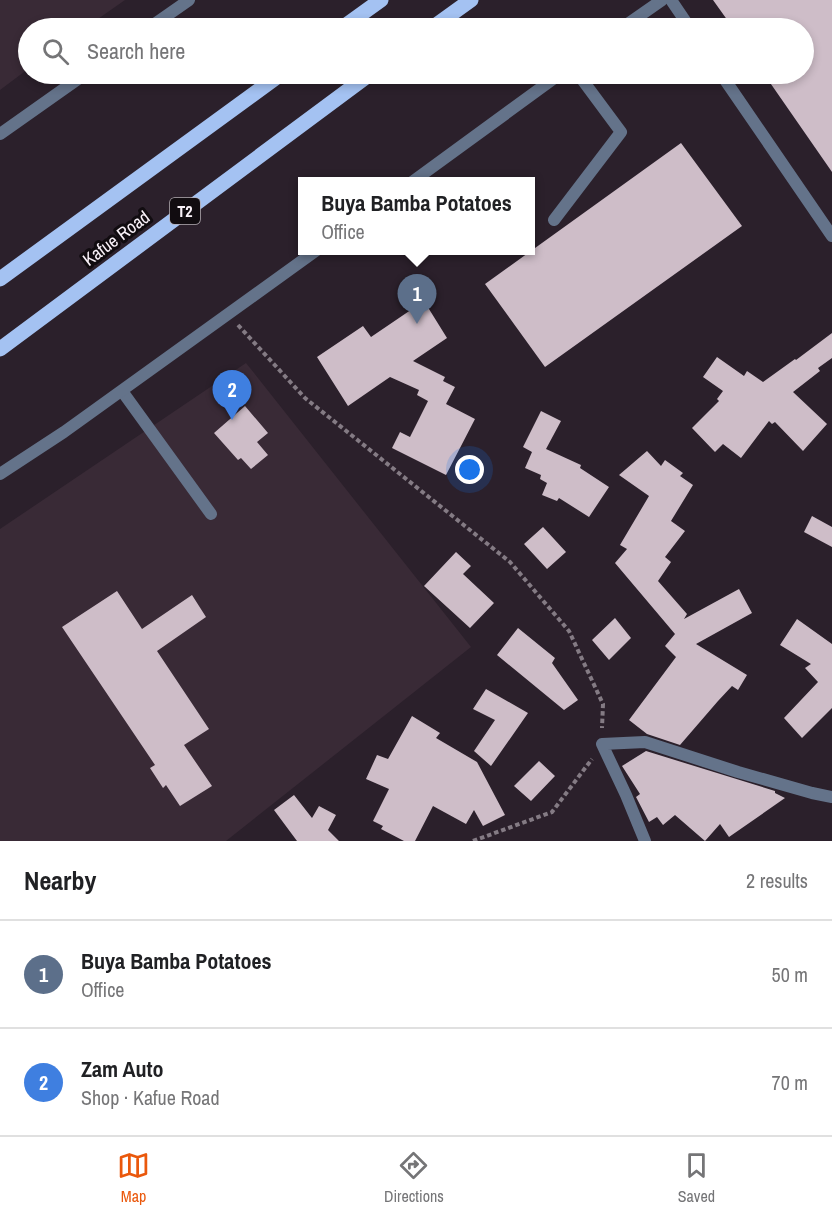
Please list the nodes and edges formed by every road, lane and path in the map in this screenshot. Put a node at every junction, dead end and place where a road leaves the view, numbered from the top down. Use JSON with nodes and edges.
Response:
{"nodes":[{"id":1,"x":189,"y":0,"type":"edge"},
{"id":2,"x":381,"y":0,"type":"edge"},
{"id":3,"x":471,"y":0,"type":"edge"},
{"id":4,"x":662,"y":0,"type":"edge"},
{"id":5,"x":671,"y":0,"type":"edge"},
{"id":6,"x":163,"y":18,"type":"edge"},
{"id":7,"x":356,"y":18,"type":"edge"},
{"id":8,"x":446,"y":18,"type":"edge"},
{"id":9,"x":636,"y":18,"type":"edge"},
{"id":10,"x":683,"y":18,"type":"edge"},
{"id":11,"x":70,"y":84,"type":"edge"},
{"id":12,"x":267,"y":84,"type":"edge"},
{"id":13,"x":356,"y":84,"type":"edge"},
{"id":14,"x":546,"y":84,"type":"edge"},
{"id":15,"x":585,"y":84,"type":"edge"},
{"id":16,"x":728,"y":84,"type":"edge"},
{"id":17,"x":2,"y":129,"type":"edge"},
{"id":18,"x":419,"y":177,"type":"edge"},
{"id":19,"x":554,"y":220,"type":"dead end"},
{"id":20,"x":832,"y":236,"type":"edge"},
{"id":21,"x":310,"y":255,"type":"edge"},
{"id":22,"x":0,"y":279,"type":"edge"},
{"id":23,"x":234,"y":310,"type":"junction"},
{"id":24,"x":0,"y":348,"type":"edge"},
{"id":25,"x":122,"y":391,"type":"junction"},
{"id":26,"x":0,"y":474,"type":"edge"},
{"id":27,"x":211,"y":514,"type":"dead end"},
{"id":28,"x":602,"y":744,"type":"junction"},
{"id":29,"x":832,"y":797,"type":"edge"},
{"id":30,"x":473,"y":841,"type":"edge"},
{"id":31,"x":645,"y":841,"type":"edge"}],
"edges":[{"from":1,"to":6,"type":"street"},
{"from":2,"to":7,"type":"main road"},
{"from":3,"to":8,"type":"main road"},
{"from":4,"to":9,"type":"street"},
{"from":5,"to":10,"type":"street"},
{"from":11,"to":17,"type":"street"},
{"from":12,"to":22,"type":"main road","name":"Kafue Road"},
{"from":13,"to":24,"type":"main road","name":"Kafue Road","number":"T2"},
{"from":14,"to":18,"type":"street"},
{"from":15,"to":19,"type":"street"},
{"from":16,"to":20,"type":"street"},
{"from":21,"to":23,"type":"street"},
{"from":23,"to":25,"type":"street"},
{"from":23,"to":28,"type":"path"},
{"from":25,"to":26,"type":"street"},
{"from":25,"to":27,"type":"street"},
{"from":28,"to":29,"type":"street"},
{"from":28,"to":30,"type":"path"},
{"from":28,"to":31,"type":"street"}]}
